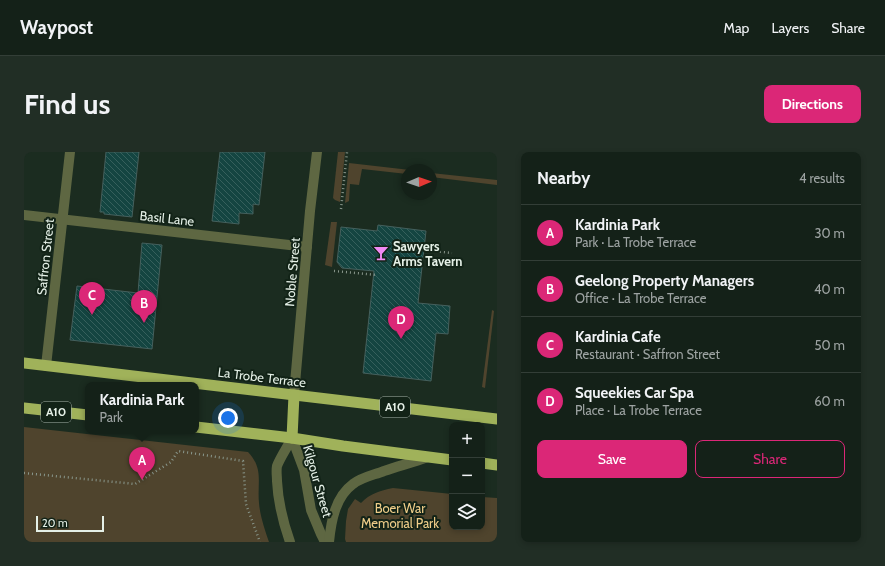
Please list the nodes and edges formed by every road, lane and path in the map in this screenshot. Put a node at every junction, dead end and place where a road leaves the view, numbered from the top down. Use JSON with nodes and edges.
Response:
{"nodes":[{"id":1,"x":70,"y":152,"type":"edge"},
{"id":2,"x":317,"y":152,"type":"edge"},
{"id":3,"x":347,"y":152,"type":"edge"},
{"id":4,"x":341,"y":209,"type":"dead end"},
{"id":5,"x":24,"y":215,"type":"edge"},
{"id":6,"x":62,"y":220,"type":"junction"},
{"id":7,"x":307,"y":247,"type":"junction"},
{"id":8,"x":424,"y":250,"type":"dead end"},
{"id":9,"x":452,"y":253,"type":"dead end"},
{"id":10,"x":334,"y":271,"type":"dead end"},
{"id":11,"x":377,"y":275,"type":"dead end"},
{"id":12,"x":24,"y":363,"type":"edge"},
{"id":13,"x":46,"y":366,"type":"junction"},
{"id":14,"x":183,"y":382,"type":"edge"},
{"id":15,"x":199,"y":384,"type":"edge"},
{"id":16,"x":294,"y":395,"type":"junction"},
{"id":17,"x":24,"y":408,"type":"edge"},
{"id":18,"x":85,"y":415,"type":"edge"},
{"id":19,"x":497,"y":419,"type":"edge"},
{"id":20,"x":199,"y":427,"type":"edge"},
{"id":21,"x":292,"y":438,"type":"junction"},
{"id":22,"x":428,"y":457,"type":"junction"},
{"id":23,"x":449,"y":460,"type":"edge"},
{"id":24,"x":485,"y":463,"type":"edge"},
{"id":25,"x":497,"y":465,"type":"edge"},
{"id":26,"x":24,"y":473,"type":"edge"},
{"id":27,"x":260,"y":542,"type":"edge"},
{"id":28,"x":290,"y":542,"type":"edge"},
{"id":29,"x":325,"y":542,"type":"edge"},
{"id":30,"x":329,"y":542,"type":"edge"}],
"edges":[{"from":1,"to":6,"type":"street","name":"Saffron Street"},
{"from":2,"to":7,"type":"street","name":"Noble Street"},
{"from":3,"to":4,"type":"path"},
{"from":5,"to":6,"type":"street","name":"Basil Lane"},
{"from":6,"to":7,"type":"street","name":"Basil Lane"},
{"from":6,"to":13,"type":"street","name":"Saffron Street"},
{"from":7,"to":16,"type":"street","name":"Noble Street"},
{"from":8,"to":9,"type":"path"},
{"from":10,"to":11,"type":"path"},
{"from":12,"to":13,"type":"highway","name":"La Trobe Terrace","number":"A10"},
{"from":13,"to":14,"type":"highway","name":"La Trobe Terrace","number":"A10"},
{"from":15,"to":16,"type":"highway","name":"La Trobe Terrace","number":"A10"},
{"from":16,"to":19,"type":"highway","name":"La Trobe Terrace","number":"A10"},
{"from":16,"to":21,"type":"highway"},
{"from":17,"to":18,"type":"highway","number":"A10"},
{"from":20,"to":21,"type":"highway"},
{"from":21,"to":22,"type":"highway"},
{"from":21,"to":28,"type":"street","name":"Kilgour Street"},
{"from":21,"to":29,"type":"street","name":"Kilgour Street"},
{"from":22,"to":23,"type":"highway"},
{"from":22,"to":30,"type":"street"},
{"from":24,"to":25,"type":"highway"},
{"from":26,"to":27,"type":"path"}]}
